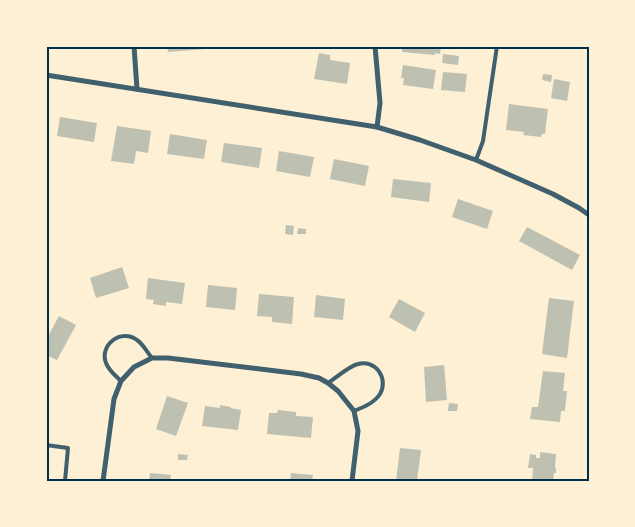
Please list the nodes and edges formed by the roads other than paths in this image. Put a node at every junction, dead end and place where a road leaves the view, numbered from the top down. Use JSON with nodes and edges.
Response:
{"nodes":[{"id":1,"x":134,"y":46,"type":"edge"},
{"id":2,"x":375,"y":46,"type":"edge"},
{"id":3,"x":497,"y":46,"type":"edge"},
{"id":4,"x":46,"y":75,"type":"edge"},
{"id":5,"x":137,"y":89,"type":"junction"},
{"id":6,"x":377,"y":127,"type":"junction"},
{"id":7,"x":476,"y":160,"type":"junction"},
{"id":8,"x":589,"y":215,"type":"edge"},
{"id":9,"x":152,"y":358,"type":"junction"},
{"id":10,"x":121,"y":382,"type":"junction"},
{"id":11,"x":328,"y":384,"type":"junction"},
{"id":12,"x":354,"y":411,"type":"junction"},
{"id":13,"x":46,"y":445,"type":"edge"},
{"id":14,"x":65,"y":481,"type":"edge"},
{"id":15,"x":103,"y":481,"type":"edge"},
{"id":16,"x":352,"y":481,"type":"edge"}],
"edges":[{"from":1,"to":5,"type":"street"},
{"from":2,"to":6,"type":"street"},
{"from":3,"to":7,"type":"lane"},
{"from":4,"to":5,"type":"street"},
{"from":5,"to":6,"type":"street"},
{"from":6,"to":7,"type":"street"},
{"from":7,"to":8,"type":"street"},
{"from":9,"to":10,"type":"street"},
{"from":9,"to":10,"type":"lane"},
{"from":9,"to":11,"type":"street"},
{"from":10,"to":15,"type":"street"},
{"from":11,"to":12,"type":"street"},
{"from":11,"to":12,"type":"lane"},
{"from":12,"to":16,"type":"street"},
{"from":13,"to":14,"type":"lane"}]}
